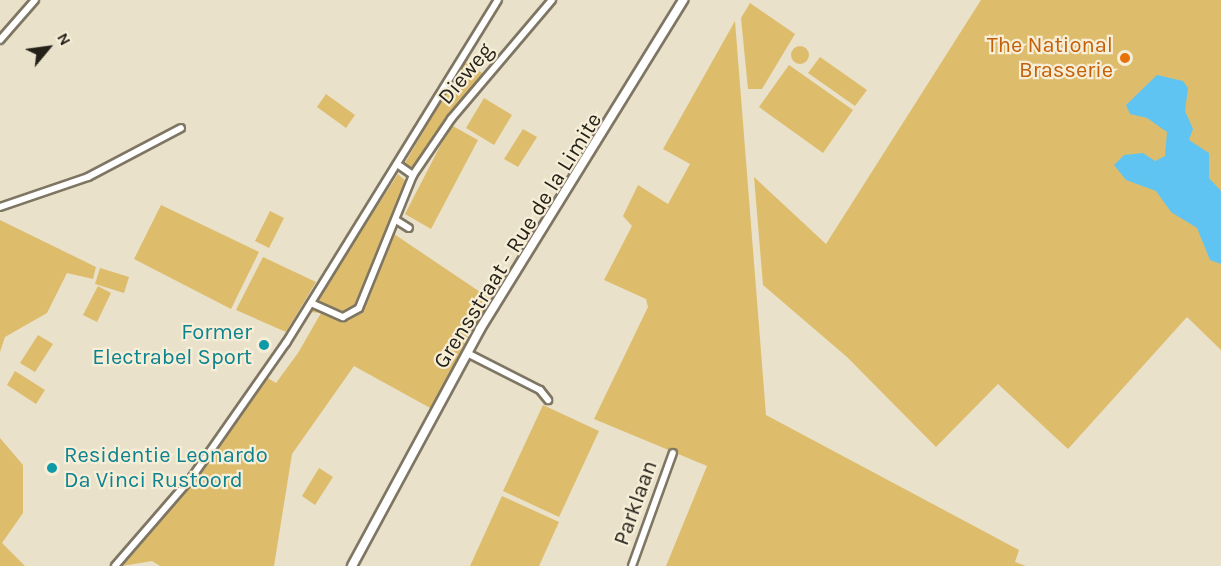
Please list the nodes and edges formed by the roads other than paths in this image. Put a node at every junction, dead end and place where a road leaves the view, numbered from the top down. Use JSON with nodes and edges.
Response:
{"nodes":[{"id":1,"x":35,"y":0,"type":"edge"},
{"id":2,"x":498,"y":0,"type":"edge"},
{"id":3,"x":552,"y":0,"type":"edge"},
{"id":4,"x":683,"y":0,"type":"edge"},
{"id":5,"x":0,"y":40,"type":"edge"},
{"id":6,"x":181,"y":128,"type":"dead end"},
{"id":7,"x":400,"y":166,"type":"junction"},
{"id":8,"x":413,"y":175,"type":"junction"},
{"id":9,"x":0,"y":207,"type":"edge"},
{"id":10,"x":396,"y":220,"type":"junction"},
{"id":11,"x":410,"y":228,"type":"dead end"},
{"id":12,"x":310,"y":303,"type":"junction"},
{"id":13,"x":467,"y":353,"type":"junction"},
{"id":14,"x":548,"y":400,"type":"dead end"},
{"id":15,"x":674,"y":453,"type":"dead end"},
{"id":16,"x":116,"y":566,"type":"edge"},
{"id":17,"x":352,"y":566,"type":"edge"},
{"id":18,"x":632,"y":566,"type":"edge"}],
"edges":[{"from":1,"to":5,"type":"street"},
{"from":2,"to":7,"type":"street"},
{"from":3,"to":8,"type":"street","name":"Dieweg"},
{"from":4,"to":13,"type":"street","name":"Grensstraat - Rue de la Limite"},
{"from":6,"to":9,"type":"street"},
{"from":7,"to":8,"type":"street"},
{"from":7,"to":12,"type":"street"},
{"from":8,"to":10,"type":"street","name":"Dieweg"},
{"from":10,"to":11,"type":"street"},
{"from":10,"to":12,"type":"street","name":"Dieweg"},
{"from":12,"to":16,"type":"street"},
{"from":13,"to":14,"type":"street"},
{"from":13,"to":17,"type":"street","name":"Grensstraat - Rue de la Limite"},
{"from":15,"to":18,"type":"street","name":"Parklaan"}]}
